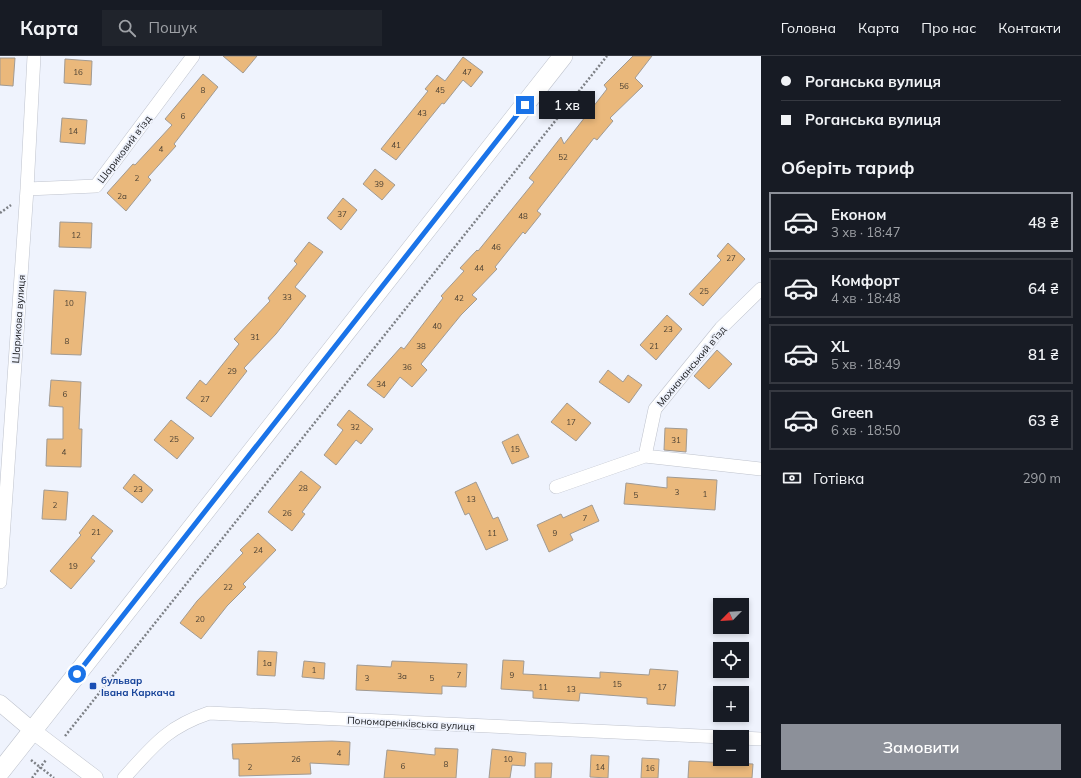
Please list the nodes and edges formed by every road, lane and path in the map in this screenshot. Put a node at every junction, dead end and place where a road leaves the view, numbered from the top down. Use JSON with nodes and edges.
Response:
{"nodes":[{"id":1,"x":34,"y":56,"type":"edge"},
{"id":2,"x":193,"y":56,"type":"edge"},
{"id":3,"x":564,"y":56,"type":"edge"},
{"id":4,"x":607,"y":56,"type":"edge"},
{"id":5,"x":27,"y":189,"type":"junction"},
{"id":6,"x":14,"y":204,"type":"dead end"},
{"id":7,"x":0,"y":213,"type":"edge"},
{"id":8,"x":761,"y":289,"type":"edge"},
{"id":9,"x":645,"y":456,"type":"junction"},
{"id":10,"x":761,"y":469,"type":"edge"},
{"id":11,"x":556,"y":487,"type":"dead end"},
{"id":12,"x":0,"y":582,"type":"edge"},
{"id":13,"x":0,"y":703,"type":"edge"},
{"id":14,"x":33,"y":731,"type":"junction"},
{"id":15,"x":713,"y":737,"type":"edge"},
{"id":16,"x":749,"y":738,"type":"edge"},
{"id":17,"x":761,"y":739,"type":"edge"},
{"id":18,"x":55,"y":748,"type":"junction"},
{"id":19,"x":0,"y":772,"type":"edge"},
{"id":20,"x":32,"y":778,"type":"edge"},
{"id":21,"x":95,"y":778,"type":"edge"},
{"id":22,"x":124,"y":778,"type":"edge"}],
"edges":[{"from":1,"to":5,"type":"street","name":"Шарикова вулиця"},
{"from":2,"to":5,"type":"street","name":"Шариковий в’їзд"},
{"from":3,"to":14,"type":"main road"},
{"from":4,"to":18,"type":"path"},
{"from":5,"to":12,"type":"street","name":"Шарикова вулиця"},
{"from":6,"to":7,"type":"path"},
{"from":8,"to":9,"type":"street","name":"Мохначанський в’їзд"},
{"from":9,"to":10,"type":"street"},
{"from":9,"to":11,"type":"street"},
{"from":13,"to":14,"type":"street"},
{"from":14,"to":18,"type":"street"},
{"from":14,"to":19,"type":"main road"},
{"from":15,"to":22,"type":"street","name":"Пономаренківська вулиця"},
{"from":16,"to":17,"type":"street"},
{"from":18,"to":20,"type":"path"},
{"from":18,"to":21,"type":"street"}]}
